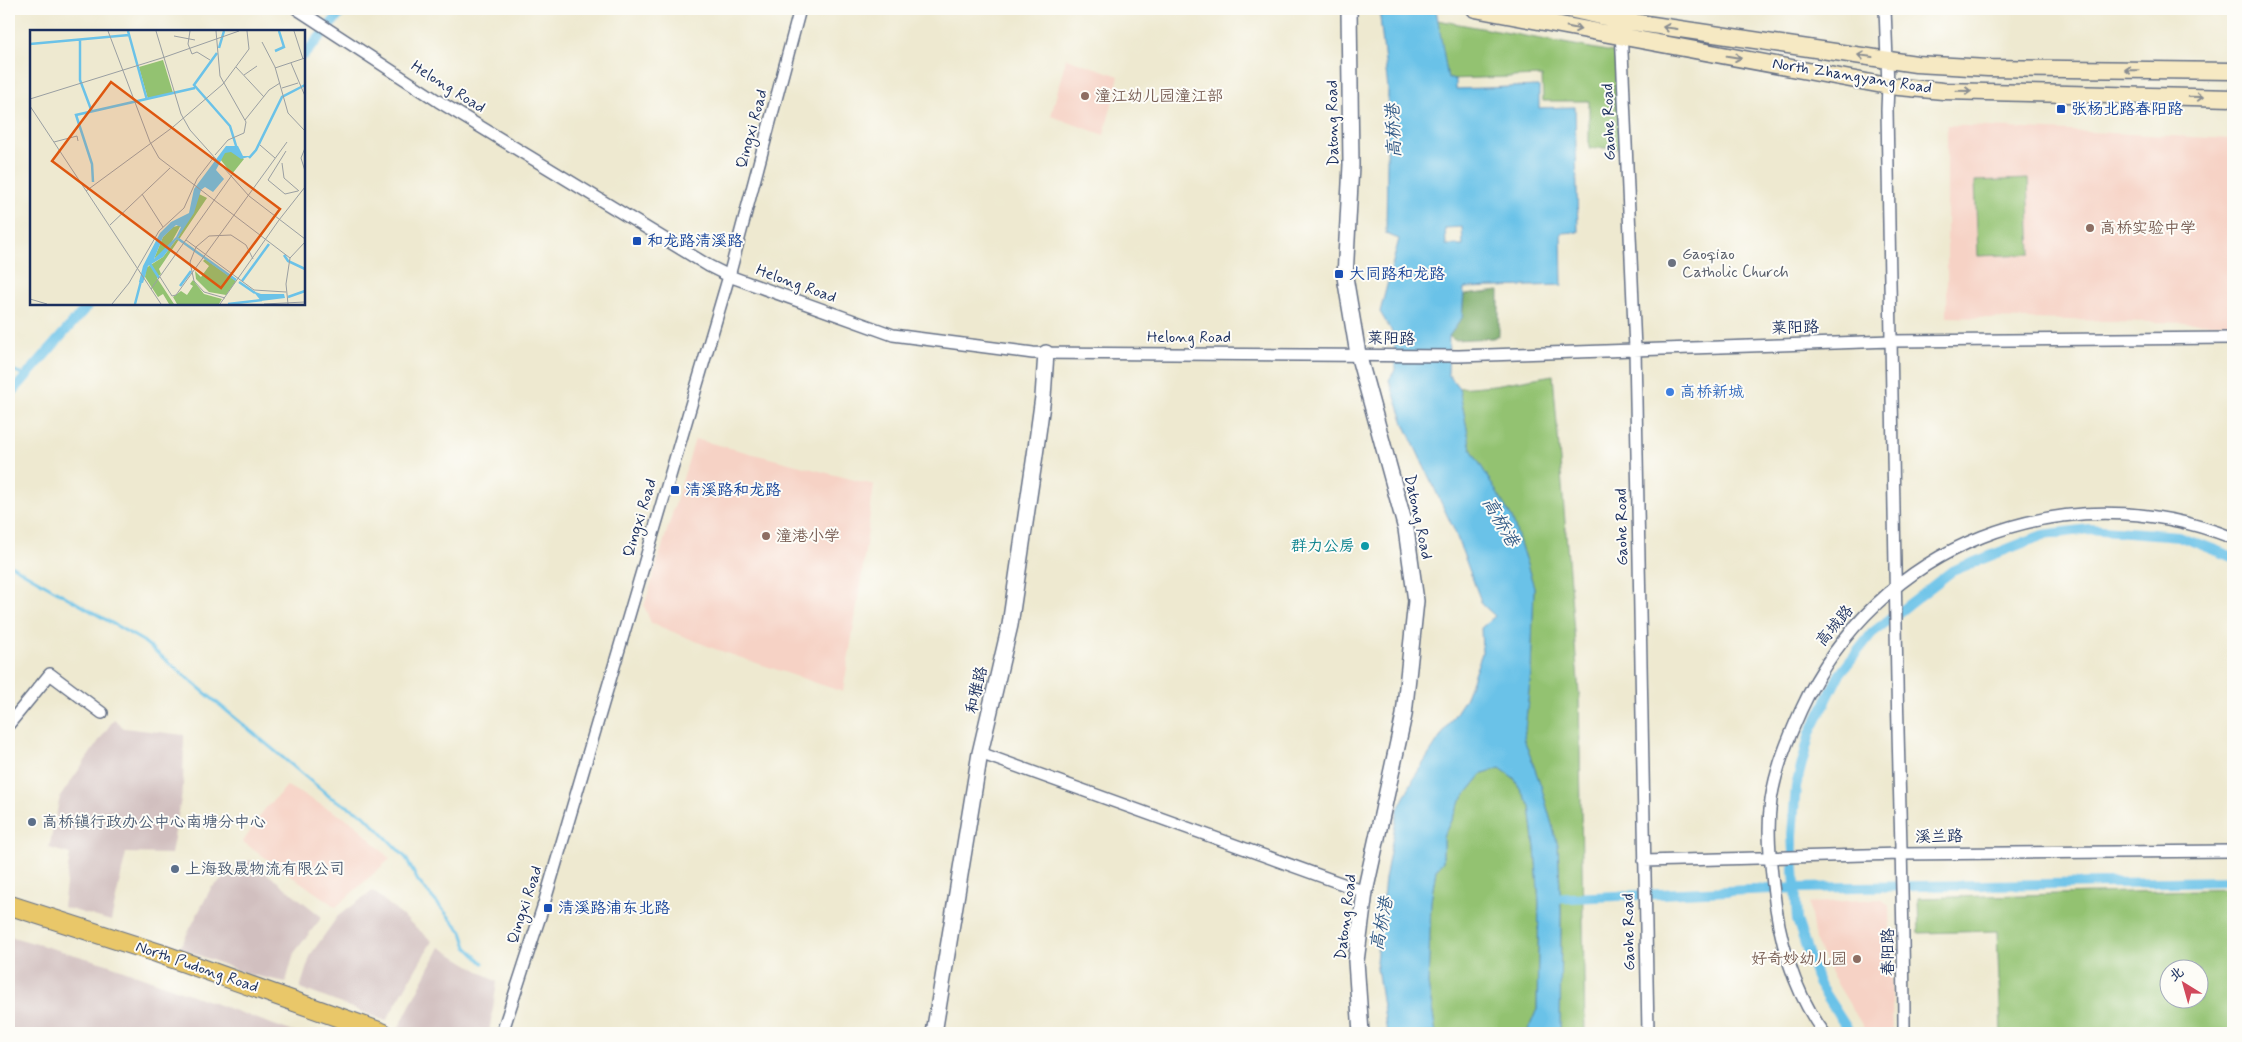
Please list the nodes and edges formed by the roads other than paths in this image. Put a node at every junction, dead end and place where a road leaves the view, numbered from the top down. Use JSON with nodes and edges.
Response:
{"nodes":[{"id":1,"x":297,"y":9,"type":"edge"},
{"id":2,"x":800,"y":9,"type":"edge"},
{"id":3,"x":1349,"y":9,"type":"edge"},
{"id":4,"x":1475,"y":9,"type":"edge"},
{"id":5,"x":1568,"y":9,"type":"edge"},
{"id":6,"x":1885,"y":9,"type":"edge"},
{"id":7,"x":1619,"y":20,"type":"junction"},
{"id":8,"x":1622,"y":37,"type":"junction"},
{"id":9,"x":1887,"y":59,"type":"junction"},
{"id":10,"x":2233,"y":71,"type":"edge"},
{"id":11,"x":1888,"y":86,"type":"junction"},
{"id":12,"x":2233,"y":98,"type":"edge"},
{"id":13,"x":729,"y":276,"type":"junction"},
{"id":14,"x":2233,"y":338,"type":"edge"},
{"id":15,"x":1891,"y":340,"type":"junction"},
{"id":16,"x":1635,"y":350,"type":"junction"},
{"id":17,"x":1046,"y":353,"type":"junction"},
{"id":18,"x":1365,"y":354,"type":"junction"},
{"id":19,"x":2233,"y":538,"type":"edge"},
{"id":20,"x":1895,"y":587,"type":"junction"},
{"id":21,"x":102,"y":713,"type":"dead end"},
{"id":22,"x":9,"y":724,"type":"edge"},
{"id":23,"x":980,"y":753,"type":"junction"},
{"id":24,"x":2233,"y":851,"type":"edge"},
{"id":25,"x":1901,"y":854,"type":"junction"},
{"id":26,"x":1769,"y":858,"type":"junction"},
{"id":27,"x":1644,"y":861,"type":"junction"},
{"id":28,"x":1365,"y":892,"type":"junction"},
{"id":29,"x":9,"y":905,"type":"edge"},
{"id":30,"x":9,"y":916,"type":"edge"},
{"id":31,"x":355,"y":1033,"type":"edge"},
{"id":32,"x":384,"y":1033,"type":"edge"},
{"id":33,"x":502,"y":1033,"type":"edge"},
{"id":34,"x":934,"y":1033,"type":"edge"},
{"id":35,"x":1361,"y":1033,"type":"edge"},
{"id":36,"x":1648,"y":1033,"type":"edge"},
{"id":37,"x":1824,"y":1033,"type":"edge"},
{"id":38,"x":1904,"y":1033,"type":"edge"}],
"edges":[{"from":1,"to":13,"type":"street","name":"Helong Road"},
{"from":2,"to":13,"type":"street","name":"Qingxi Road"},
{"from":3,"to":18,"type":"street","name":"Datong Road"},
{"from":4,"to":8,"type":"main road","name":"North Zhangyang Road","one_way":true},
{"from":5,"to":7,"type":"main road","name":"North Zhangyang Road"},
{"from":6,"to":9,"type":"street","name":"春阳路"},
{"from":7,"to":8,"type":"street","name":"Gaohe Road"},
{"from":9,"to":7,"type":"main road","name":"North Zhangyang Road","one_way":true},
{"from":8,"to":11,"type":"main road","name":"North Zhangyang Road","one_way":true},
{"from":8,"to":16,"type":"street","name":"Gaohe Road"},
{"from":10,"to":9,"type":"main road","name":"North Zhangyang Road","one_way":true},
{"from":9,"to":11,"type":"street","name":"春阳路"},
{"from":11,"to":12,"type":"main road","name":"North Zhangyang Road","one_way":true},
{"from":11,"to":15,"type":"street","name":"春阳路"},
{"from":13,"to":17,"type":"street","name":"Helong Road"},
{"from":13,"to":33,"type":"street","name":"Qingxi Road"},
{"from":14,"to":15,"type":"street","name":"莱阳路"},
{"from":15,"to":16,"type":"street","name":"莱阳路"},
{"from":15,"to":20,"type":"street","name":"春阳路"},
{"from":16,"to":18,"type":"street","name":"莱阳路"},
{"from":16,"to":27,"type":"street","name":"Gaohe Road"},
{"from":17,"to":18,"type":"street","name":"Helong Road"},
{"from":17,"to":23,"type":"street","name":"和雅路"},
{"from":18,"to":28,"type":"street","name":"Datong Road"},
{"from":19,"to":20,"type":"street","name":"高城路"},
{"from":20,"to":25,"type":"street","name":"春阳路"},
{"from":20,"to":26,"type":"street","name":"高城路"},
{"from":21,"to":22,"type":"street"},
{"from":23,"to":28,"type":"street"},
{"from":23,"to":34,"type":"street","name":"和雅路"},
{"from":24,"to":25,"type":"street","name":"溪兰路"},
{"from":25,"to":26,"type":"street","name":"溪兰路"},
{"from":25,"to":38,"type":"street","name":"春阳路"},
{"from":26,"to":27,"type":"street","name":"溪兰路"},
{"from":26,"to":37,"type":"street","name":"高城路"},
{"from":27,"to":36,"type":"street","name":"Gaohe Road"},
{"from":28,"to":35,"type":"street","name":"Datong Road"},
{"from":29,"to":32,"type":"main road","name":"North Pudong Road"},
{"from":30,"to":31,"type":"main road","name":"North Pudong Road"}]}
